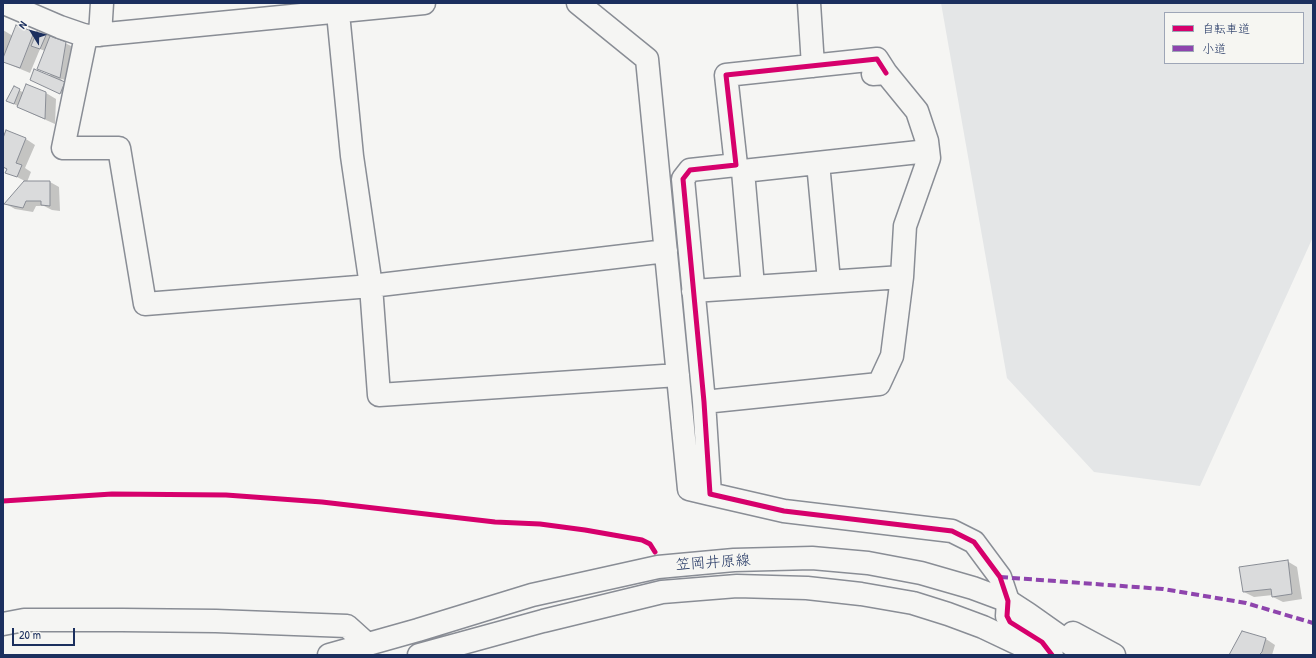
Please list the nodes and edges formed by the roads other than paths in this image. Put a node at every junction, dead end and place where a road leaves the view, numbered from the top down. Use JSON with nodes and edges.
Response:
{"nodes":[{"id":1,"x":4,"y":3,"type":"edge"},
{"id":2,"x":102,"y":3,"type":"edge"},
{"id":3,"x":424,"y":3,"type":"edge"},
{"id":4,"x":578,"y":3,"type":"edge"},
{"id":5,"x":809,"y":3,"type":"edge"},
{"id":6,"x":338,"y":8,"type":"edge"},
{"id":7,"x":34,"y":9,"type":"edge"},
{"id":8,"x":93,"y":36,"type":"junction"},
{"id":9,"x":813,"y":66,"type":"junction"},
{"id":10,"x":886,"y":73,"type":"junction"},
{"id":11,"x":727,"y":90,"type":"junction"},
{"id":12,"x":928,"y":151,"type":"junction"},
{"id":13,"x":818,"y":163,"type":"junction"},
{"id":14,"x":739,"y":168,"type":"junction"},
{"id":15,"x":666,"y":251,"type":"junction"},
{"id":16,"x":902,"y":277,"type":"junction"},
{"id":17,"x":829,"y":281,"type":"junction"},
{"id":18,"x":371,"y":286,"type":"junction"},
{"id":19,"x":753,"y":286,"type":"junction"},
{"id":20,"x":693,"y":291,"type":"junction"},
{"id":21,"x":678,"y":375,"type":"junction"},
{"id":22,"x":704,"y":402,"type":"junction"},
{"id":23,"x":710,"y":494,"type":"junction"},
{"id":24,"x":1008,"y":601,"type":"junction"},
{"id":25,"x":1028,"y":614,"type":"junction"},
{"id":26,"x":3,"y":624,"type":"edge"},
{"id":27,"x":995,"y":633,"type":"junction"},
{"id":28,"x":366,"y":644,"type":"junction"},
{"id":29,"x":329,"y":655,"type":"edge"},
{"id":30,"x":418,"y":655,"type":"edge"},
{"id":31,"x":1042,"y":655,"type":"edge"},
{"id":32,"x":1052,"y":655,"type":"edge"},
{"id":33,"x":1086,"y":655,"type":"edge"},
{"id":34,"x":1114,"y":655,"type":"edge"}],
"edges":[{"from":1,"to":7,"type":"street"},
{"from":2,"to":8,"type":"street"},
{"from":3,"to":6,"type":"street"},
{"from":4,"to":15,"type":"street"},
{"from":5,"to":9,"type":"street"},
{"from":6,"to":8,"type":"street"},
{"from":6,"to":18,"type":"street"},
{"from":7,"to":8,"type":"street"},
{"from":8,"to":18,"type":"street"},
{"from":9,"to":10,"type":"street"},
{"from":9,"to":11,"type":"street"},
{"from":10,"to":11,"type":"street"},
{"from":10,"to":12,"type":"street"},
{"from":11,"to":14,"type":"street"},
{"from":12,"to":13,"type":"street"},
{"from":12,"to":16,"type":"street"},
{"from":13,"to":14,"type":"street"},
{"from":13,"to":17,"type":"street"},
{"from":14,"to":19,"type":"street"},
{"from":14,"to":20,"type":"street"},
{"from":15,"to":18,"type":"street"},
{"from":15,"to":21,"type":"street"},
{"from":16,"to":17,"type":"street"},
{"from":16,"to":22,"type":"street"},
{"from":17,"to":19,"type":"street"},
{"from":18,"to":21,"type":"street"},
{"from":19,"to":20,"type":"street"},
{"from":20,"to":22,"type":"street"},
{"from":21,"to":23,"type":"street"},
{"from":22,"to":23,"type":"street"},
{"from":23,"to":24,"type":"street"},
{"from":24,"to":25,"type":"street","name":"笠岡井原線"},
{"from":24,"to":27,"type":"street"},
{"from":24,"to":28,"type":"street","name":"笠岡井原線"},
{"from":24,"to":32,"type":"street"},
{"from":25,"to":33,"type":"street","name":"笠岡井原線"},
{"from":25,"to":34,"type":"street"},
{"from":26,"to":28,"type":"street"},
{"from":27,"to":30,"type":"street","name":"笠岡井原線"},
{"from":27,"to":31,"type":"street","name":"笠岡井原線"},
{"from":28,"to":29,"type":"street","name":"笠岡井原線"}]}
